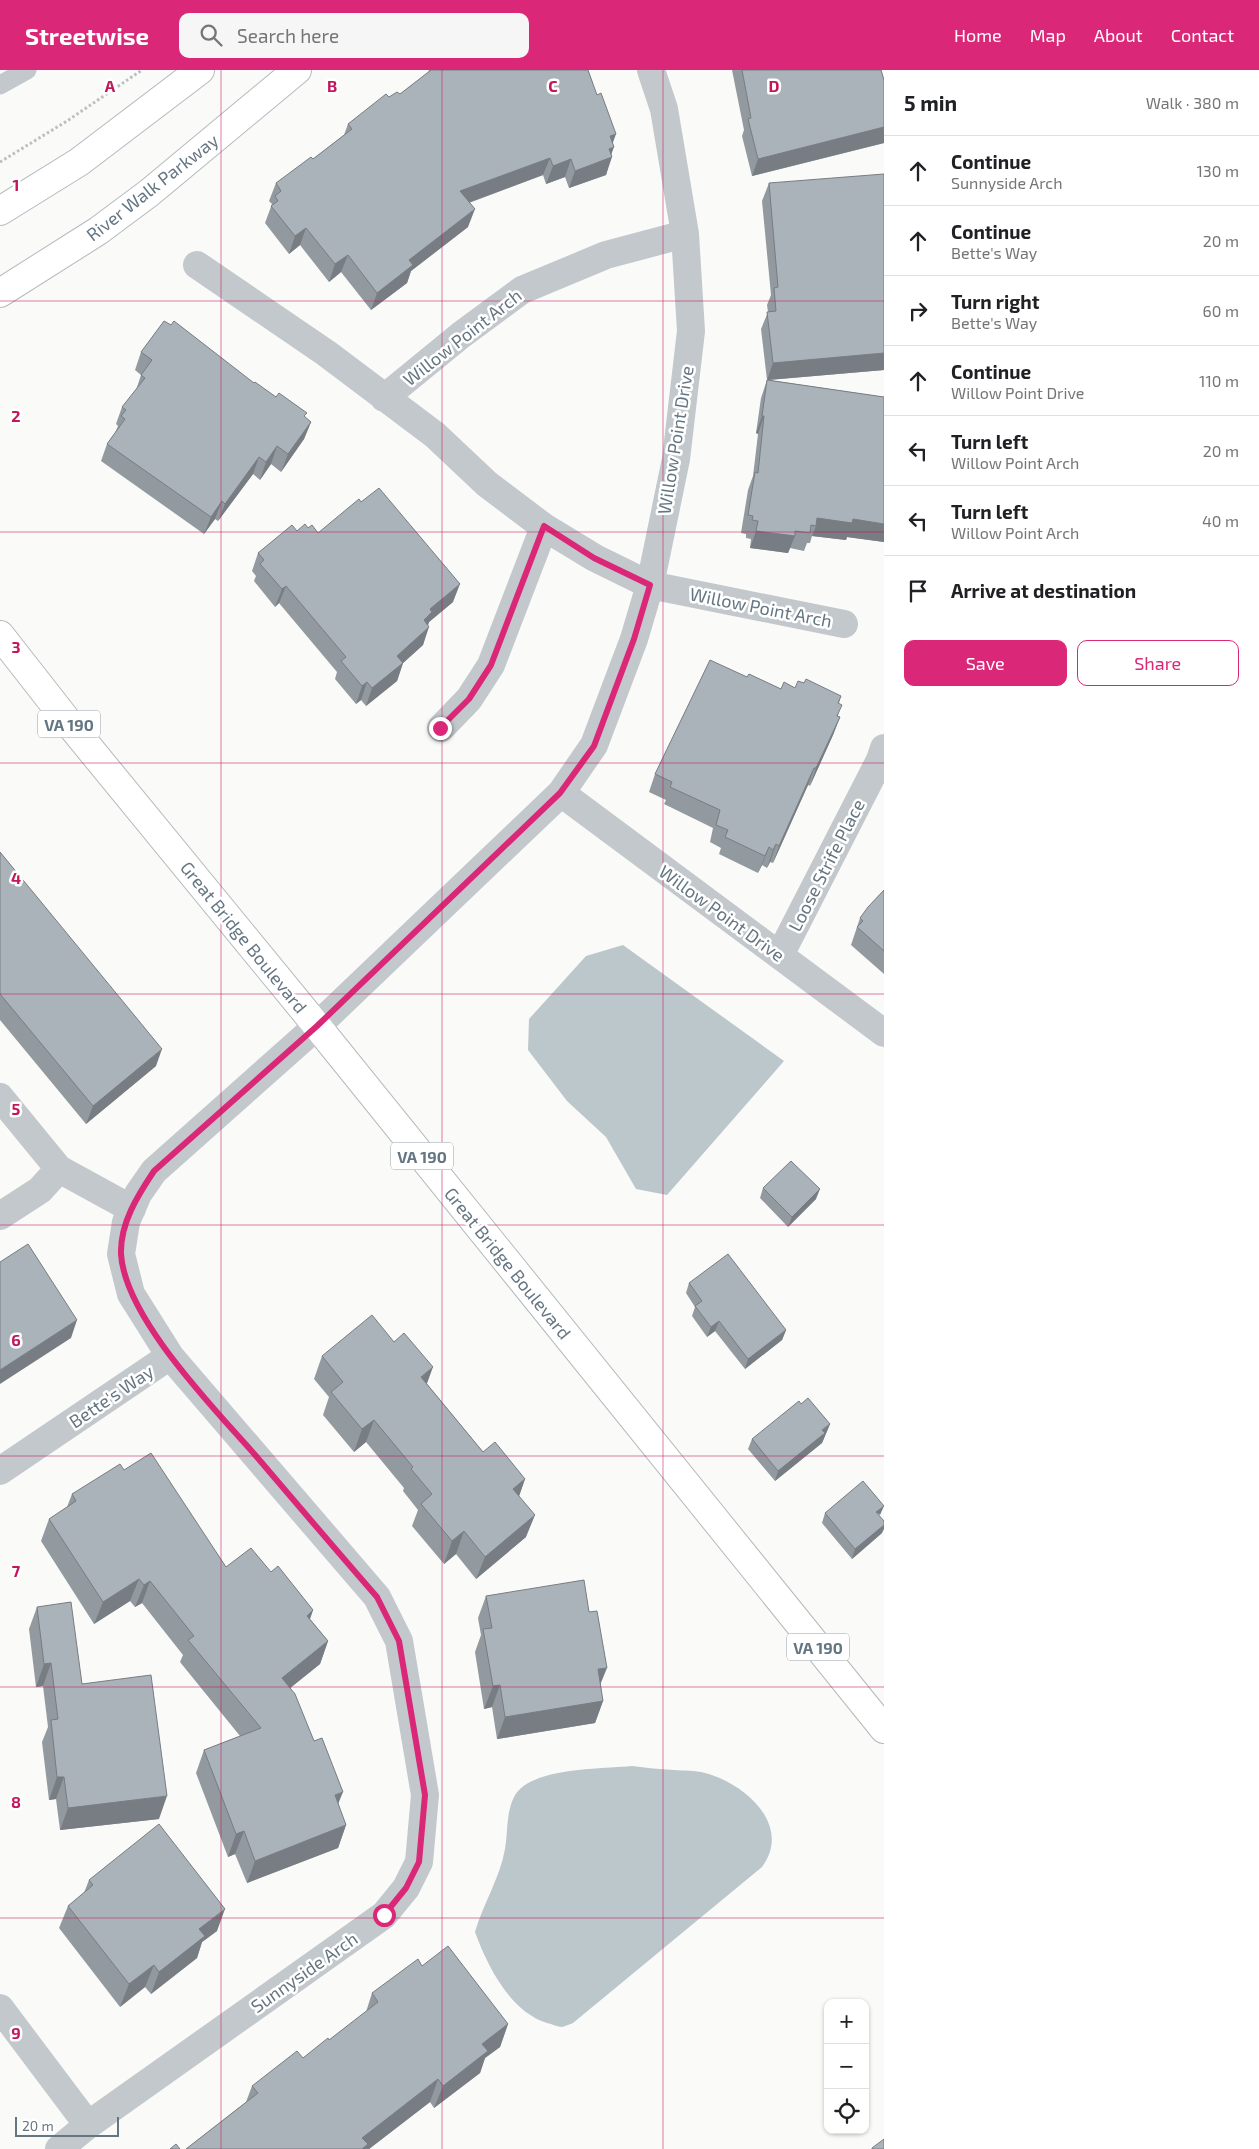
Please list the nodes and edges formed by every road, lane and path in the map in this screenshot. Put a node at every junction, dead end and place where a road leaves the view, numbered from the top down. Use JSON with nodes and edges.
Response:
{"nodes":[{"id":1,"x":26,"y":70,"type":"edge"},
{"id":2,"x":142,"y":70,"type":"edge"},
{"id":3,"x":200,"y":70,"type":"edge"},
{"id":4,"x":297,"y":70,"type":"edge"},
{"id":5,"x":651,"y":70,"type":"edge"},
{"id":6,"x":0,"y":85,"type":"edge"},
{"id":7,"x":0,"y":162,"type":"edge"},
{"id":8,"x":0,"y":211,"type":"edge"},
{"id":9,"x":685,"y":234,"type":"junction"},
{"id":10,"x":197,"y":265,"type":"dead end"},
{"id":11,"x":0,"y":293,"type":"edge"},
{"id":12,"x":384,"y":398,"type":"junction"},
{"id":13,"x":544,"y":526,"type":"junction"},
{"id":14,"x":650,"y":585,"type":"junction"},
{"id":15,"x":844,"y":624,"type":"dead end"},
{"id":16,"x":0,"y":635,"type":"edge"},
{"id":17,"x":440,"y":728,"type":"dead end"},
{"id":18,"x":884,"y":748,"type":"edge"},
{"id":19,"x":560,"y":793,"type":"junction"},
{"id":20,"x":780,"y":955,"type":"junction"},
{"id":21,"x":317,"y":1026,"type":"junction"},
{"id":22,"x":884,"y":1032,"type":"edge"},
{"id":23,"x":0,"y":1097,"type":"edge"},
{"id":24,"x":59,"y":1170,"type":"junction"},
{"id":25,"x":132,"y":1209,"type":"junction"},
{"id":26,"x":0,"y":1216,"type":"edge"},
{"id":27,"x":170,"y":1356,"type":"junction"},
{"id":28,"x":0,"y":1471,"type":"edge"},
{"id":29,"x":884,"y":1729,"type":"edge"},
{"id":30,"x":0,"y":2008,"type":"edge"},
{"id":31,"x":88,"y":2125,"type":"junction"},
{"id":32,"x":59,"y":2149,"type":"edge"}],
"edges":[{"from":1,"to":6,"type":"lane"},
{"from":2,"to":7,"type":"path"},
{"from":3,"to":8,"type":"main road"},
{"from":4,"to":11,"type":"main road","name":"River Walk Parkway"},
{"from":5,"to":9,"type":"street","name":"Willow Point Drive"},
{"from":9,"to":12,"type":"street","name":"Willow Point Arch"},
{"from":9,"to":14,"type":"street","name":"Willow Point Drive"},
{"from":10,"to":12,"type":"street","name":"Willow Point Arch"},
{"from":12,"to":13,"type":"street","name":"Willow Point Arch"},
{"from":13,"to":14,"type":"street","name":"Willow Point Arch"},
{"from":13,"to":17,"type":"street"},
{"from":14,"to":15,"type":"street","name":"Willow Point Arch"},
{"from":14,"to":19,"type":"street","name":"Willow Point Drive"},
{"from":16,"to":21,"type":"main road","name":"Great Bridge Boulevard","number":"VA 190"},
{"from":18,"to":20,"type":"street","name":"Loose Strife Place"},
{"from":19,"to":20,"type":"street","name":"Willow Point Drive"},
{"from":19,"to":21,"type":"street","name":"Willow Point Drive"},
{"from":20,"to":22,"type":"street","name":"Willow Point Drive"},
{"from":21,"to":25,"type":"street","name":"Bette's Way"},
{"from":21,"to":29,"type":"main road","name":"Great Bridge Boulevard","number":"VA 190"},
{"from":23,"to":24,"type":"street"},
{"from":24,"to":25,"type":"street"},
{"from":24,"to":26,"type":"street"},
{"from":25,"to":27,"type":"street","name":"Bette's Way"},
{"from":27,"to":28,"type":"street","name":"Bette's Way"},
{"from":27,"to":31,"type":"street","name":"Sunnyside Arch"},
{"from":30,"to":31,"type":"street"},
{"from":31,"to":32,"type":"street","name":"Sunnyside Arch"}]}
